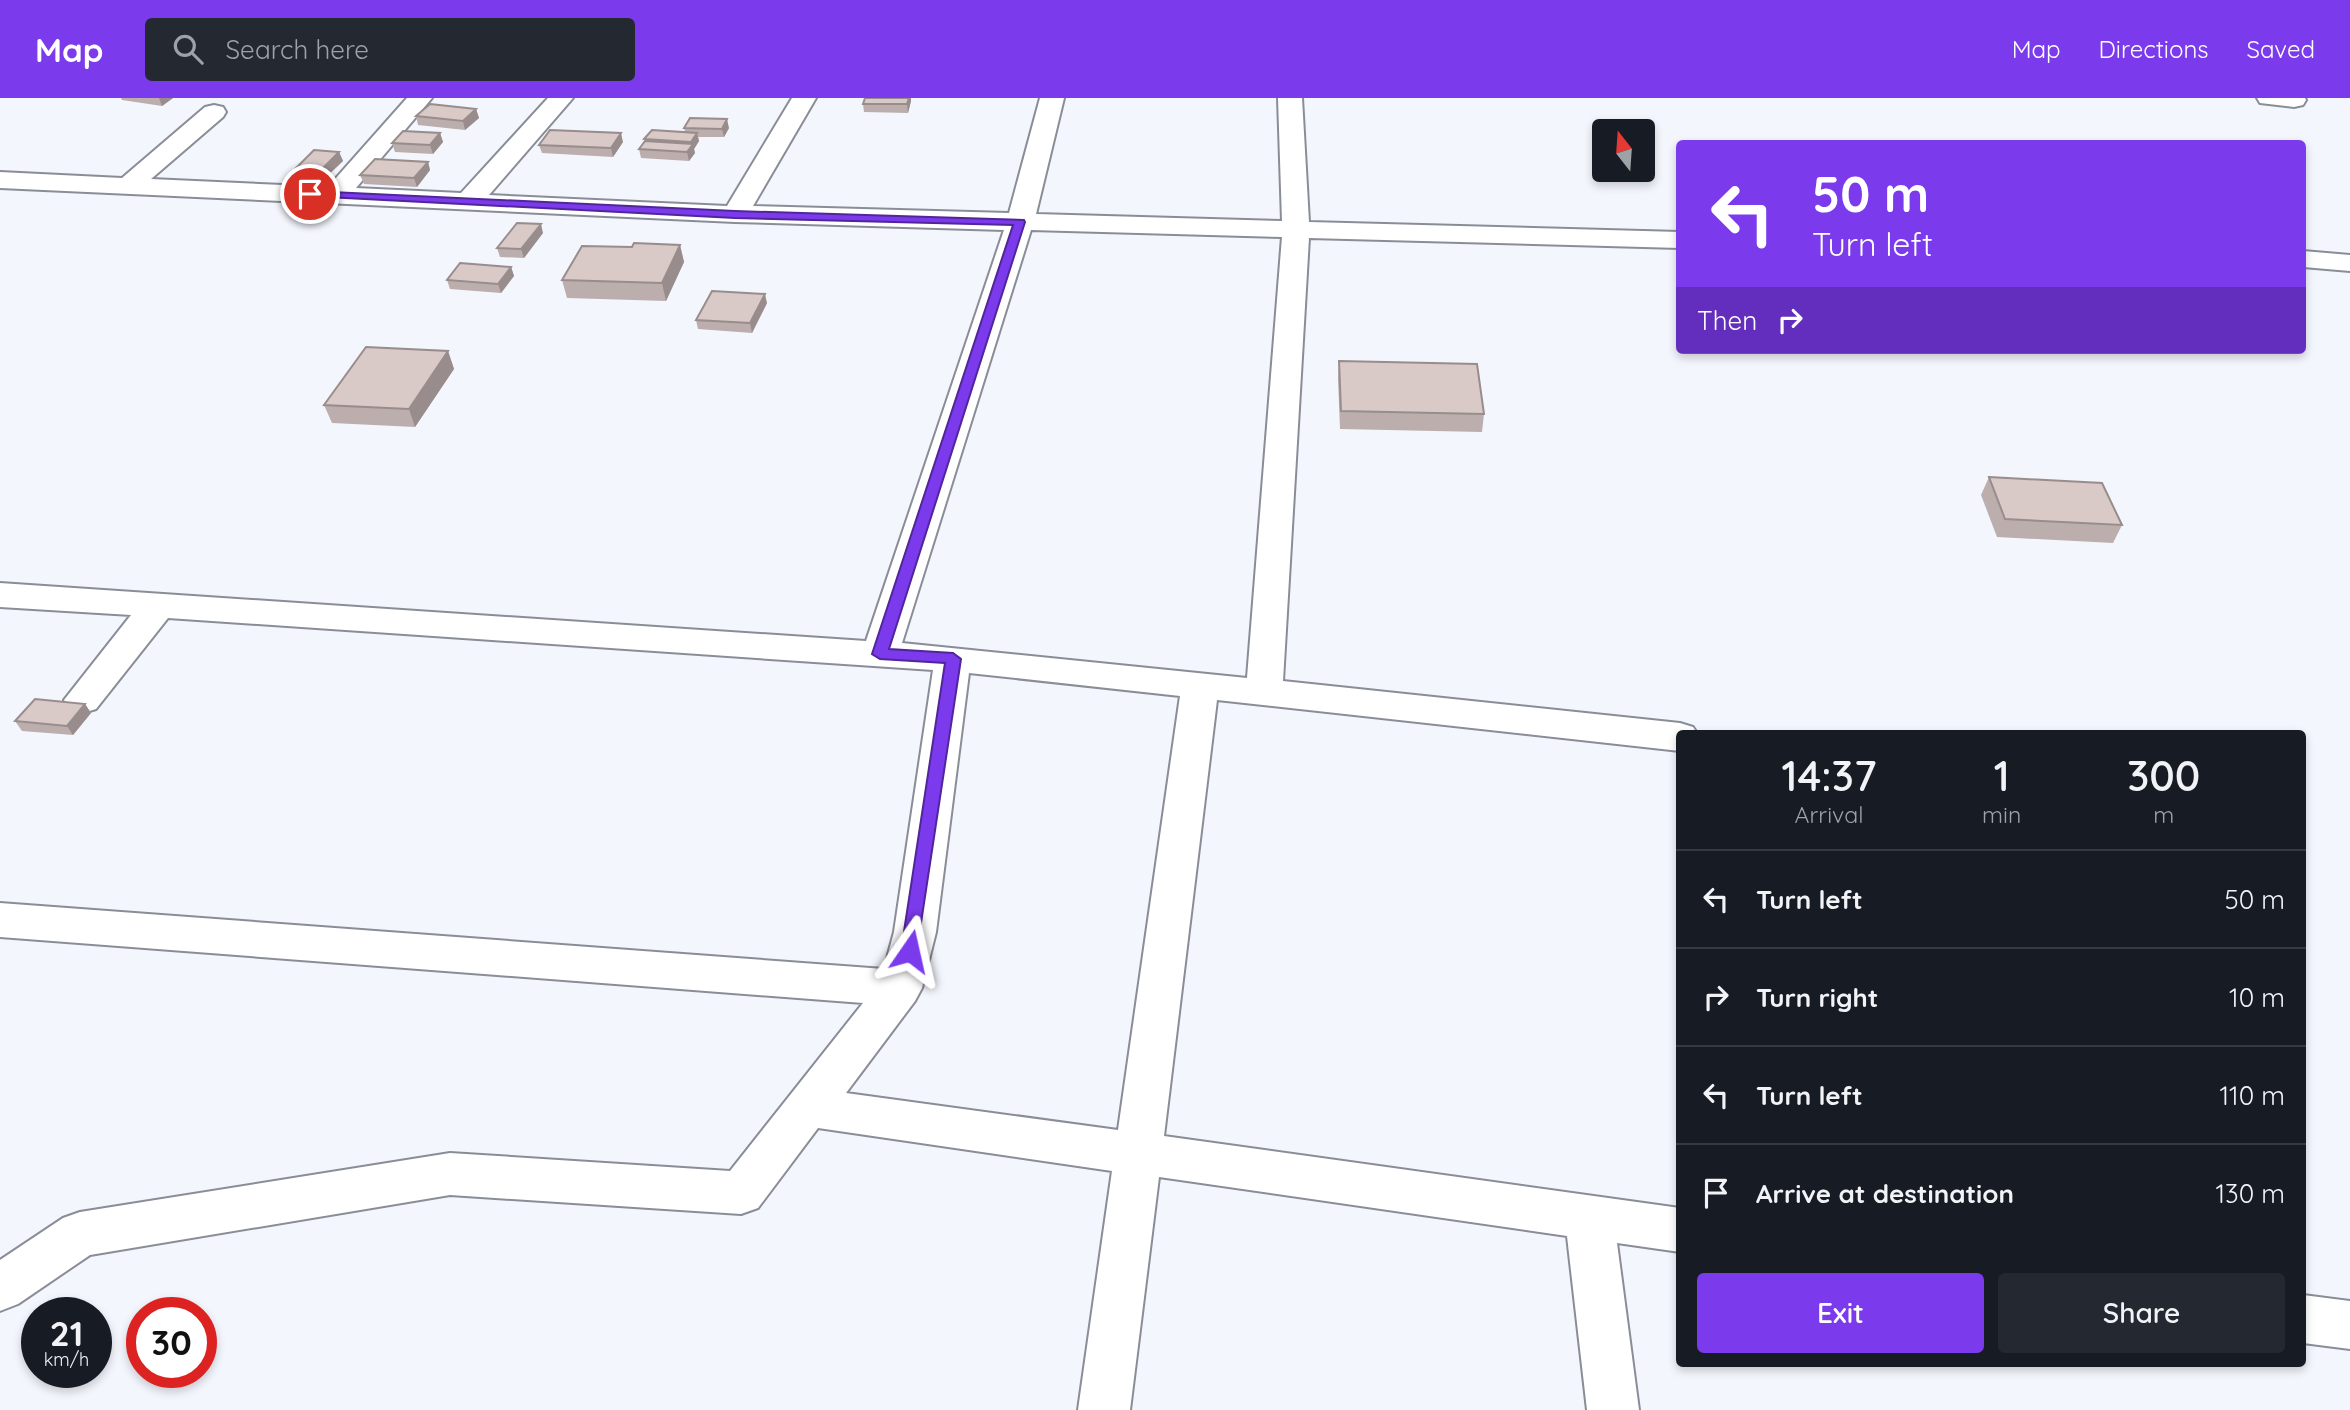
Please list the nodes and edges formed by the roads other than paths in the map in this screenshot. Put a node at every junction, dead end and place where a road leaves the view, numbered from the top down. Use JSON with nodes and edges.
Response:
{"nodes":[{"id":1,"x":420,"y":98,"type":"edge"},
{"id":2,"x":561,"y":98,"type":"edge"},
{"id":3,"x":804,"y":98,"type":"edge"},
{"id":4,"x":1052,"y":98,"type":"edge"},
{"id":5,"x":1290,"y":98,"type":"edge"},
{"id":6,"x":2269,"y":98,"type":"edge"},
{"id":7,"x":2294,"y":100,"type":"edge"},
{"id":8,"x":214,"y":111,"type":"dead end"},
{"id":9,"x":0,"y":180,"type":"edge"},
{"id":10,"x":130,"y":184,"type":"junction"},
{"id":11,"x":336,"y":195,"type":"junction"},
{"id":12,"x":468,"y":202,"type":"junction"},
{"id":13,"x":735,"y":214,"type":"junction"},
{"id":14,"x":1020,"y":222,"type":"junction"},
{"id":15,"x":1296,"y":230,"type":"junction"},
{"id":16,"x":1676,"y":240,"type":"edge"},
{"id":17,"x":2306,"y":259,"type":"edge"},
{"id":18,"x":2350,"y":263,"type":"edge"},
{"id":19,"x":0,"y":595,"type":"edge"},
{"id":20,"x":158,"y":606,"type":"junction"},
{"id":21,"x":880,"y":654,"type":"junction"},
{"id":22,"x":953,"y":659,"type":"junction"},
{"id":23,"x":1200,"y":685,"type":"junction"},
{"id":24,"x":1264,"y":692,"type":"junction"},
{"id":25,"x":83,"y":701,"type":"edge"},
{"id":26,"x":1676,"y":737,"type":"edge"},
{"id":27,"x":0,"y":919,"type":"edge"},
{"id":28,"x":900,"y":988,"type":"junction"},
{"id":29,"x":807,"y":1107,"type":"junction"},
{"id":30,"x":1138,"y":1154,"type":"junction"},
{"id":31,"x":1589,"y":1217,"type":"junction"},
{"id":32,"x":1676,"y":1229,"type":"edge"},
{"id":33,"x":0,"y":1288,"type":"edge"},
{"id":34,"x":2306,"y":1319,"type":"edge"},
{"id":35,"x":2350,"y":1325,"type":"edge"},
{"id":36,"x":1104,"y":1410,"type":"edge"},
{"id":37,"x":1613,"y":1410,"type":"edge"}],
"edges":[{"from":1,"to":11,"type":"street"},
{"from":2,"to":12,"type":"street"},
{"from":3,"to":13,"type":"street"},
{"from":4,"to":14,"type":"street"},
{"from":5,"to":15,"type":"street"},
{"from":6,"to":7,"type":"street"},
{"from":8,"to":10,"type":"street"},
{"from":9,"to":10,"type":"street"},
{"from":10,"to":11,"type":"street"},
{"from":11,"to":12,"type":"street"},
{"from":12,"to":13,"type":"street"},
{"from":13,"to":14,"type":"street"},
{"from":14,"to":15,"type":"street"},
{"from":14,"to":21,"type":"street"},
{"from":15,"to":16,"type":"street"},
{"from":15,"to":24,"type":"street"},
{"from":17,"to":18,"type":"street"},
{"from":19,"to":20,"type":"street"},
{"from":20,"to":21,"type":"street"},
{"from":20,"to":25,"type":"street"},
{"from":21,"to":22,"type":"street"},
{"from":22,"to":23,"type":"street"},
{"from":22,"to":28,"type":"street"},
{"from":23,"to":24,"type":"street"},
{"from":23,"to":30,"type":"street"},
{"from":24,"to":26,"type":"street"},
{"from":27,"to":28,"type":"street"},
{"from":28,"to":29,"type":"street"},
{"from":29,"to":30,"type":"street"},
{"from":29,"to":33,"type":"street"},
{"from":30,"to":31,"type":"street"},
{"from":30,"to":36,"type":"street"},
{"from":31,"to":32,"type":"street"},
{"from":31,"to":37,"type":"street"},
{"from":34,"to":35,"type":"street"}]}
